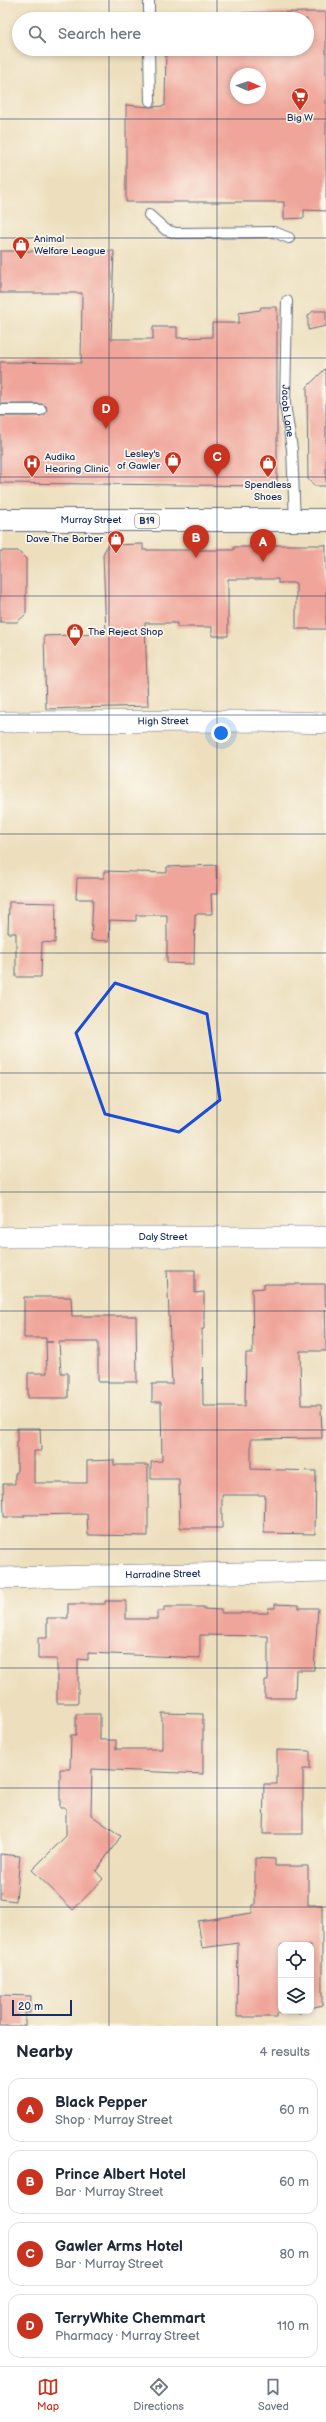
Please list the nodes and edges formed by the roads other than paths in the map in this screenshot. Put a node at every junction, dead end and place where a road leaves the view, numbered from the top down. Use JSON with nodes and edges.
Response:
{"nodes":[{"id":1,"x":149,"y":0,"type":"edge"},
{"id":2,"x":149,"y":12,"type":"edge"},
{"id":3,"x":149,"y":56,"type":"edge"},
{"id":4,"x":150,"y":101,"type":"dead end"},
{"id":5,"x":149,"y":216,"type":"dead end"},
{"id":6,"x":289,"y":238,"type":"dead end"},
{"id":7,"x":287,"y":301,"type":"dead end"},
{"id":8,"x":0,"y":410,"type":"edge"},
{"id":9,"x":41,"y":410,"type":"dead end"},
{"id":10,"x":0,"y":520,"type":"edge"},
{"id":11,"x":326,"y":520,"type":"edge"},
{"id":12,"x":295,"y":521,"type":"junction"},
{"id":13,"x":0,"y":722,"type":"edge"},
{"id":14,"x":326,"y":723,"type":"edge"},
{"id":15,"x":0,"y":1237,"type":"edge"},
{"id":16,"x":326,"y":1237,"type":"edge"},
{"id":17,"x":326,"y":1571,"type":"edge"},
{"id":18,"x":0,"y":1578,"type":"edge"}],
"edges":[{"from":1,"to":2,"type":"lane"},
{"from":3,"to":4,"type":"lane"},
{"from":5,"to":6,"type":"lane"},
{"from":7,"to":12,"type":"lane","name":"Jacob Lane"},
{"from":8,"to":9,"type":"lane"},
{"from":10,"to":12,"type":"main road","name":"Murray Street","number":"B19"},
{"from":11,"to":12,"type":"main road","name":"Murray Street","number":"B19"},
{"from":13,"to":14,"type":"street","name":"High Street"},
{"from":15,"to":16,"type":"street","name":"Daly Street"},
{"from":17,"to":18,"type":"street","name":"Harradine Street"}]}
